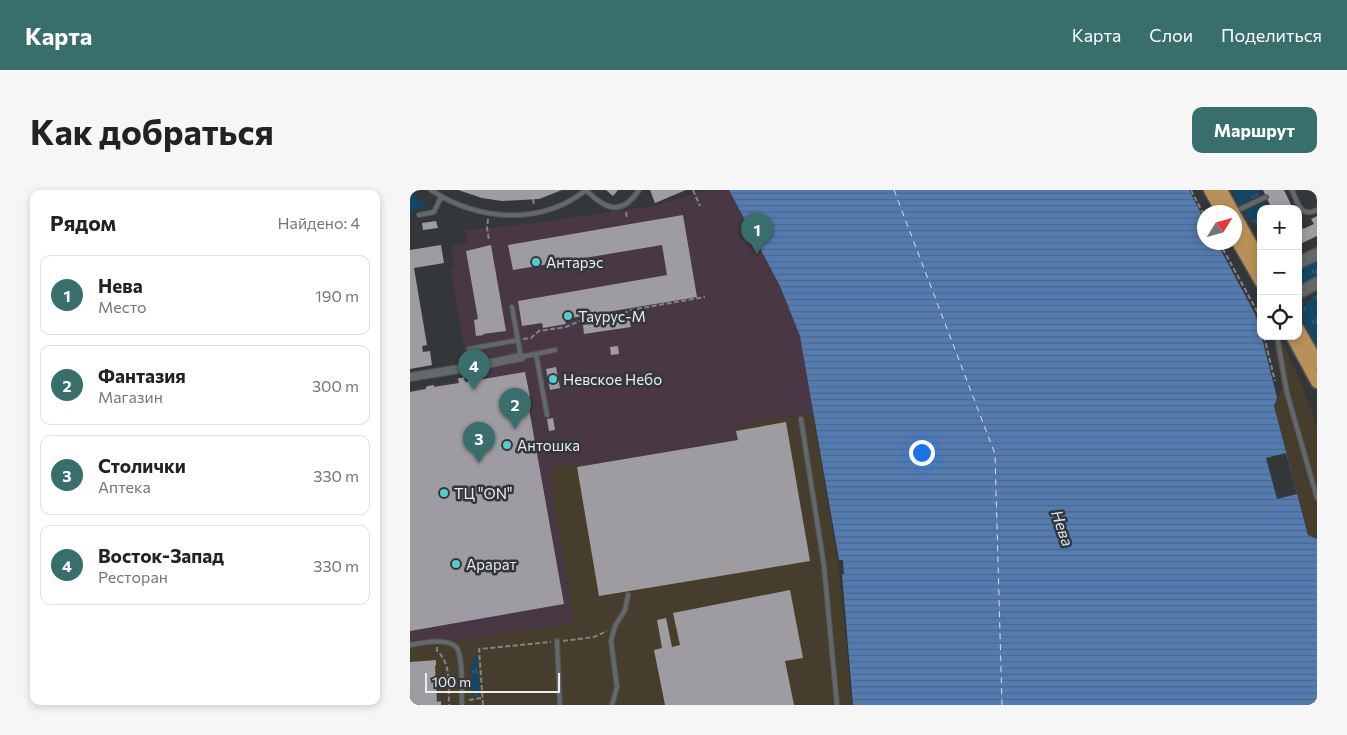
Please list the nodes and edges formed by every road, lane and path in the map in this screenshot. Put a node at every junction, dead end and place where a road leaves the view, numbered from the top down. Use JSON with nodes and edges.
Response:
{"nodes":[{"id":1,"x":413,"y":190,"type":"edge"},
{"id":2,"x":431,"y":190,"type":"edge"},
{"id":3,"x":586,"y":190,"type":"edge"},
{"id":4,"x":639,"y":190,"type":"edge"},
{"id":5,"x":692,"y":190,"type":"edge"},
{"id":6,"x":1191,"y":190,"type":"edge"},
{"id":7,"x":1210,"y":190,"type":"edge"},
{"id":8,"x":1221,"y":190,"type":"edge"},
{"id":9,"x":1292,"y":190,"type":"edge"},
{"id":10,"x":410,"y":193,"type":"edge"},
{"id":11,"x":441,"y":197,"type":"junction"},
{"id":12,"x":1266,"y":197,"type":"dead end"},
{"id":13,"x":1199,"y":205,"type":"edge"},
{"id":14,"x":1218,"y":205,"type":"edge"},
{"id":15,"x":1229,"y":205,"type":"edge"},
{"id":16,"x":700,"y":206,"type":"dead end"},
{"id":17,"x":1242,"y":209,"type":"edge"},
{"id":18,"x":1317,"y":210,"type":"edge"},
{"id":19,"x":490,"y":214,"type":"junction"},
{"id":20,"x":419,"y":215,"type":"dead end"},
{"id":21,"x":1242,"y":228,"type":"edge"},
{"id":22,"x":489,"y":240,"type":"dead end"},
{"id":23,"x":1242,"y":249,"type":"edge"},
{"id":24,"x":1223,"y":250,"type":"edge"},
{"id":25,"x":1317,"y":254,"type":"edge"},
{"id":26,"x":1257,"y":255,"type":"edge"},
{"id":27,"x":1302,"y":261,"type":"edge"},
{"id":28,"x":1257,"y":275,"type":"edge"},
{"id":29,"x":1317,"y":283,"type":"edge"},
{"id":30,"x":1302,"y":291,"type":"edge"},
{"id":31,"x":705,"y":297,"type":"dead end"},
{"id":32,"x":512,"y":307,"type":"dead end"},
{"id":33,"x":1257,"y":311,"type":"edge"},
{"id":34,"x":1302,"y":336,"type":"edge"},
{"id":35,"x":518,"y":340,"type":"junction"},
{"id":36,"x":1265,"y":340,"type":"edge"},
{"id":37,"x":1278,"y":340,"type":"edge"},
{"id":38,"x":1294,"y":340,"type":"edge"},
{"id":39,"x":469,"y":349,"type":"dead end"},
{"id":40,"x":555,"y":350,"type":"dead end"},
{"id":41,"x":536,"y":354,"type":"junction"},
{"id":42,"x":521,"y":357,"type":"junction"},
{"id":43,"x":1317,"y":362,"type":"edge"},
{"id":44,"x":410,"y":377,"type":"edge"},
{"id":45,"x":1275,"y":381,"type":"dead end"},
{"id":46,"x":1317,"y":382,"type":"edge"},
{"id":47,"x":547,"y":415,"type":"dead end"},
{"id":48,"x":800,"y":419,"type":"dead end"},
{"id":49,"x":1317,"y":498,"type":"edge"},
{"id":50,"x":628,"y":595,"type":"dead end"},
{"id":51,"x":615,"y":626,"type":"junction"},
{"id":52,"x":557,"y":641,"type":"junction"},
{"id":53,"x":436,"y":642,"type":"junction"},
{"id":54,"x":410,"y":645,"type":"edge"},
{"id":55,"x":449,"y":705,"type":"edge"},
{"id":56,"x":462,"y":705,"type":"edge"},
{"id":57,"x":483,"y":705,"type":"edge"},
{"id":58,"x":560,"y":705,"type":"edge"},
{"id":59,"x":612,"y":705,"type":"edge"},
{"id":60,"x":837,"y":705,"type":"edge"}],
"edges":[{"from":1,"to":10,"type":"path"},
{"from":2,"to":11,"type":"lane"},
{"from":3,"to":4,"type":"lane"},
{"from":3,"to":19,"type":"lane"},
{"from":5,"to":16,"type":"path"},
{"from":6,"to":13,"type":"path"},
{"from":7,"to":14,"type":"main road"},
{"from":8,"to":15,"type":"main road"},
{"from":9,"to":18,"type":"lane"},
{"from":11,"to":19,"type":"lane"},
{"from":11,"to":20,"type":"lane"},
{"from":12,"to":17,"type":"lane"},
{"from":19,"to":22,"type":"path"},
{"from":21,"to":26,"type":"main road"},
{"from":23,"to":28,"type":"main road"},
{"from":24,"to":33,"type":"path"},
{"from":25,"to":27,"type":"main road"},
{"from":29,"to":30,"type":"main road"},
{"from":31,"to":35,"type":"path"},
{"from":32,"to":35,"type":"lane"},
{"from":34,"to":43,"type":"main road"},
{"from":35,"to":39,"type":"lane"},
{"from":35,"to":42,"type":"lane"},
{"from":36,"to":45,"type":"path"},
{"from":37,"to":49,"type":"lane"},
{"from":38,"to":46,"type":"main road"},
{"from":40,"to":41,"type":"lane"},
{"from":41,"to":42,"type":"lane"},
{"from":41,"to":47,"type":"lane"},
{"from":42,"to":44,"type":"street"},
{"from":48,"to":60,"type":"lane"},
{"from":50,"to":51,"type":"lane"},
{"from":51,"to":52,"type":"path"},
{"from":51,"to":59,"type":"lane"},
{"from":52,"to":57,"type":"path"},
{"from":52,"to":58,"type":"lane"},
{"from":53,"to":54,"type":"lane"},
{"from":53,"to":55,"type":"path"},
{"from":53,"to":56,"type":"lane"}]}
